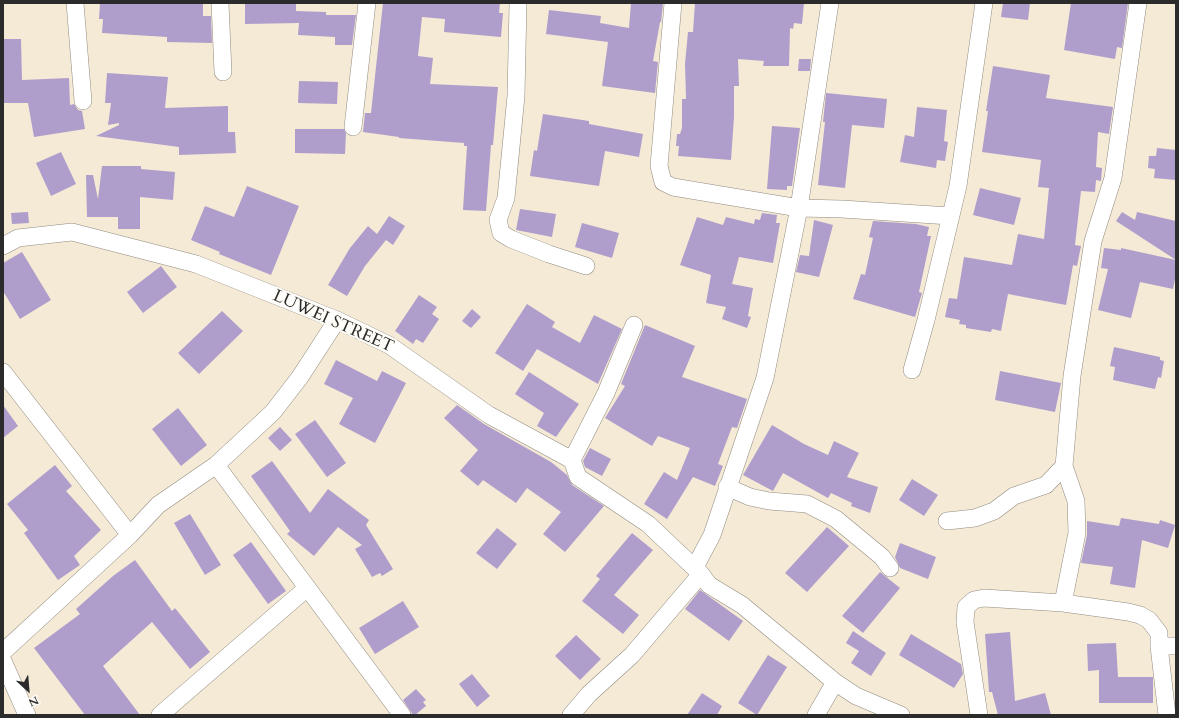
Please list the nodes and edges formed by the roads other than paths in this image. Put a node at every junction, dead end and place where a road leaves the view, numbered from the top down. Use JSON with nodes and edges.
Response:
{"nodes":[{"id":1,"x":76,"y":3,"type":"edge"},
{"id":2,"x":220,"y":3,"type":"edge"},
{"id":3,"x":367,"y":3,"type":"edge"},
{"id":4,"x":518,"y":3,"type":"edge"},
{"id":5,"x":673,"y":3,"type":"edge"},
{"id":6,"x":830,"y":3,"type":"edge"},
{"id":7,"x":984,"y":3,"type":"edge"},
{"id":8,"x":1138,"y":3,"type":"edge"},
{"id":9,"x":223,"y":72,"type":"dead end"},
{"id":10,"x":83,"y":101,"type":"dead end"},
{"id":11,"x":353,"y":127,"type":"dead end"},
{"id":12,"x":799,"y":208,"type":"junction"},
{"id":13,"x":950,"y":216,"type":"junction"},
{"id":14,"x":3,"y":246,"type":"edge"},
{"id":15,"x":586,"y":266,"type":"dead end"},
{"id":16,"x":337,"y":320,"type":"junction"},
{"id":17,"x":634,"y":325,"type":"dead end"},
{"id":18,"x":912,"y":370,"type":"dead end"},
{"id":19,"x":3,"y":372,"type":"edge"},
{"id":20,"x":572,"y":460,"type":"junction"},
{"id":21,"x":216,"y":465,"type":"junction"},
{"id":22,"x":1064,"y":466,"type":"junction"},
{"id":23,"x":727,"y":488,"type":"junction"},
{"id":24,"x":947,"y":521,"type":"dead end"},
{"id":25,"x":130,"y":535,"type":"junction"},
{"id":26,"x":890,"y":568,"type":"dead end"},
{"id":27,"x":698,"y":570,"type":"junction"},
{"id":28,"x":307,"y":588,"type":"junction"},
{"id":29,"x":1063,"y":604,"type":"junction"},
{"id":30,"x":1168,"y":646,"type":"edge"},
{"id":31,"x":3,"y":652,"type":"edge"},
{"id":32,"x":3,"y":661,"type":"edge"},
{"id":33,"x":836,"y":682,"type":"junction"},
{"id":34,"x":27,"y":715,"type":"edge"},
{"id":35,"x":160,"y":715,"type":"edge"},
{"id":36,"x":402,"y":715,"type":"edge"},
{"id":37,"x":571,"y":715,"type":"edge"},
{"id":38,"x":816,"y":715,"type":"edge"},
{"id":39,"x":901,"y":715,"type":"edge"},
{"id":40,"x":979,"y":715,"type":"edge"},
{"id":41,"x":1167,"y":715,"type":"edge"}],
"edges":[{"from":1,"to":10,"type":"street"},
{"from":2,"to":9,"type":"street"},
{"from":3,"to":11,"type":"street"},
{"from":4,"to":15,"type":"street"},
{"from":5,"to":12,"type":"street"},
{"from":6,"to":12,"type":"street"},
{"from":7,"to":13,"type":"street"},
{"from":8,"to":22,"type":"street"},
{"from":12,"to":13,"type":"street"},
{"from":12,"to":23,"type":"street"},
{"from":13,"to":18,"type":"street"},
{"from":14,"to":16,"type":"street","name":"LUWEI STREET"},
{"from":16,"to":20,"type":"street","name":"LUWEI STREET"},
{"from":16,"to":21,"type":"street"},
{"from":17,"to":20,"type":"street"},
{"from":19,"to":25,"type":"street"},
{"from":20,"to":27,"type":"street"},
{"from":21,"to":25,"type":"street"},
{"from":21,"to":28,"type":"street"},
{"from":22,"to":24,"type":"street"},
{"from":22,"to":29,"type":"street"},
{"from":23,"to":26,"type":"street"},
{"from":23,"to":27,"type":"street"},
{"from":25,"to":31,"type":"street"},
{"from":27,"to":33,"type":"street"},
{"from":27,"to":37,"type":"street"},
{"from":28,"to":35,"type":"street"},
{"from":28,"to":36,"type":"street"},
{"from":29,"to":30,"type":"street"},
{"from":29,"to":40,"type":"street"},
{"from":30,"to":41,"type":"street"},
{"from":32,"to":34,"type":"street"},
{"from":33,"to":38,"type":"street"},
{"from":33,"to":39,"type":"street"}]}
